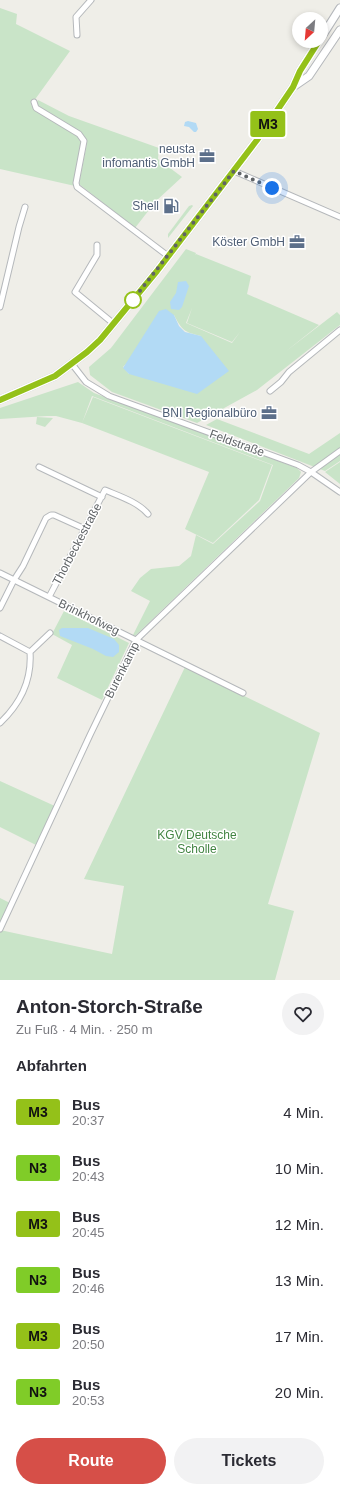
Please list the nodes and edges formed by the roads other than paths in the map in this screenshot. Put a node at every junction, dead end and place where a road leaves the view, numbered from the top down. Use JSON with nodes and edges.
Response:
{"nodes":[{"id":1,"x":91,"y":0,"type":"edge"},
{"id":2,"x":340,"y":8,"type":"edge"},
{"id":3,"x":328,"y":27,"type":"edge"},
{"id":4,"x":340,"y":30,"type":"edge"},
{"id":5,"x":77,"y":35,"type":"dead end"},
{"id":6,"x":315,"y":48,"type":"edge"},
{"id":7,"x":293,"y":87,"type":"junction"},
{"id":8,"x":34,"y":102,"type":"dead end"},
{"id":9,"x":234,"y":171,"type":"junction"},
{"id":10,"x":25,"y":208,"type":"dead end"},
{"id":11,"x":340,"y":217,"type":"edge"},
{"id":12,"x":97,"y":245,"type":"dead end"},
{"id":13,"x":168,"y":256,"type":"junction"},
{"id":14,"x":0,"y":307,"type":"edge"},
{"id":15,"x":114,"y":324,"type":"junction"},
{"id":16,"x":340,"y":330,"type":"edge"},
{"id":17,"x":72,"y":364,"type":"junction"},
{"id":18,"x":270,"y":391,"type":"dead end"},
{"id":19,"x":0,"y":400,"type":"edge"},
{"id":20,"x":340,"y":451,"type":"edge"},
{"id":21,"x":39,"y":467,"type":"dead end"},
{"id":22,"x":311,"y":472,"type":"junction"},
{"id":23,"x":340,"y":492,"type":"edge"},
{"id":24,"x":102,"y":497,"type":"junction"},
{"id":25,"x":148,"y":514,"type":"dead end"},
{"id":26,"x":85,"y":529,"type":"junction"},
{"id":27,"x":0,"y":573,"type":"edge"},
{"id":28,"x":14,"y":580,"type":"junction"},
{"id":29,"x":49,"y":597,"type":"junction"},
{"id":30,"x":0,"y":608,"type":"edge"},
{"id":31,"x":50,"y":633,"type":"dead end"},
{"id":32,"x":0,"y":636,"type":"edge"},
{"id":33,"x":136,"y":640,"type":"junction"},
{"id":34,"x":30,"y":652,"type":"junction"},
{"id":35,"x":243,"y":692,"type":"dead end"},
{"id":36,"x":0,"y":723,"type":"edge"},
{"id":37,"x":0,"y":929,"type":"edge"}],
"edges":[{"from":1,"to":5,"type":"street"},
{"from":2,"to":3,"type":"street"},
{"from":4,"to":7,"type":"street"},
{"from":6,"to":7,"type":"street"},
{"from":7,"to":9,"type":"street"},
{"from":8,"to":13,"type":"street"},
{"from":9,"to":11,"type":"street"},
{"from":9,"to":13,"type":"street"},
{"from":10,"to":14,"type":"street"},
{"from":12,"to":15,"type":"street"},
{"from":13,"to":15,"type":"street"},
{"from":15,"to":17,"type":"street"},
{"from":16,"to":18,"type":"street"},
{"from":17,"to":19,"type":"street"},
{"from":17,"to":22,"type":"street","name":"Feldstraße"},
{"from":20,"to":22,"type":"street","name":"Burenkamp"},
{"from":21,"to":24,"type":"street"},
{"from":22,"to":23,"type":"street","name":"Feldstraße"},
{"from":22,"to":33,"type":"street","name":"Burenkamp"},
{"from":24,"to":25,"type":"street","name":"Thorbeckestraße"},
{"from":24,"to":26,"type":"street","name":"Thorbeckestraße"},
{"from":26,"to":28,"type":"street"},
{"from":26,"to":29,"type":"street","name":"Thorbeckestraße"},
{"from":27,"to":28,"type":"street","name":"Brinkhofweg"},
{"from":28,"to":29,"type":"street","name":"Brinkhofweg"},
{"from":28,"to":30,"type":"street"},
{"from":29,"to":33,"type":"street","name":"Brinkhofweg"},
{"from":31,"to":34,"type":"street"},
{"from":32,"to":34,"type":"street"},
{"from":33,"to":35,"type":"street","name":"Brinkhofweg"},
{"from":33,"to":37,"type":"street","name":"Burenkamp"},
{"from":34,"to":36,"type":"street"}]}
